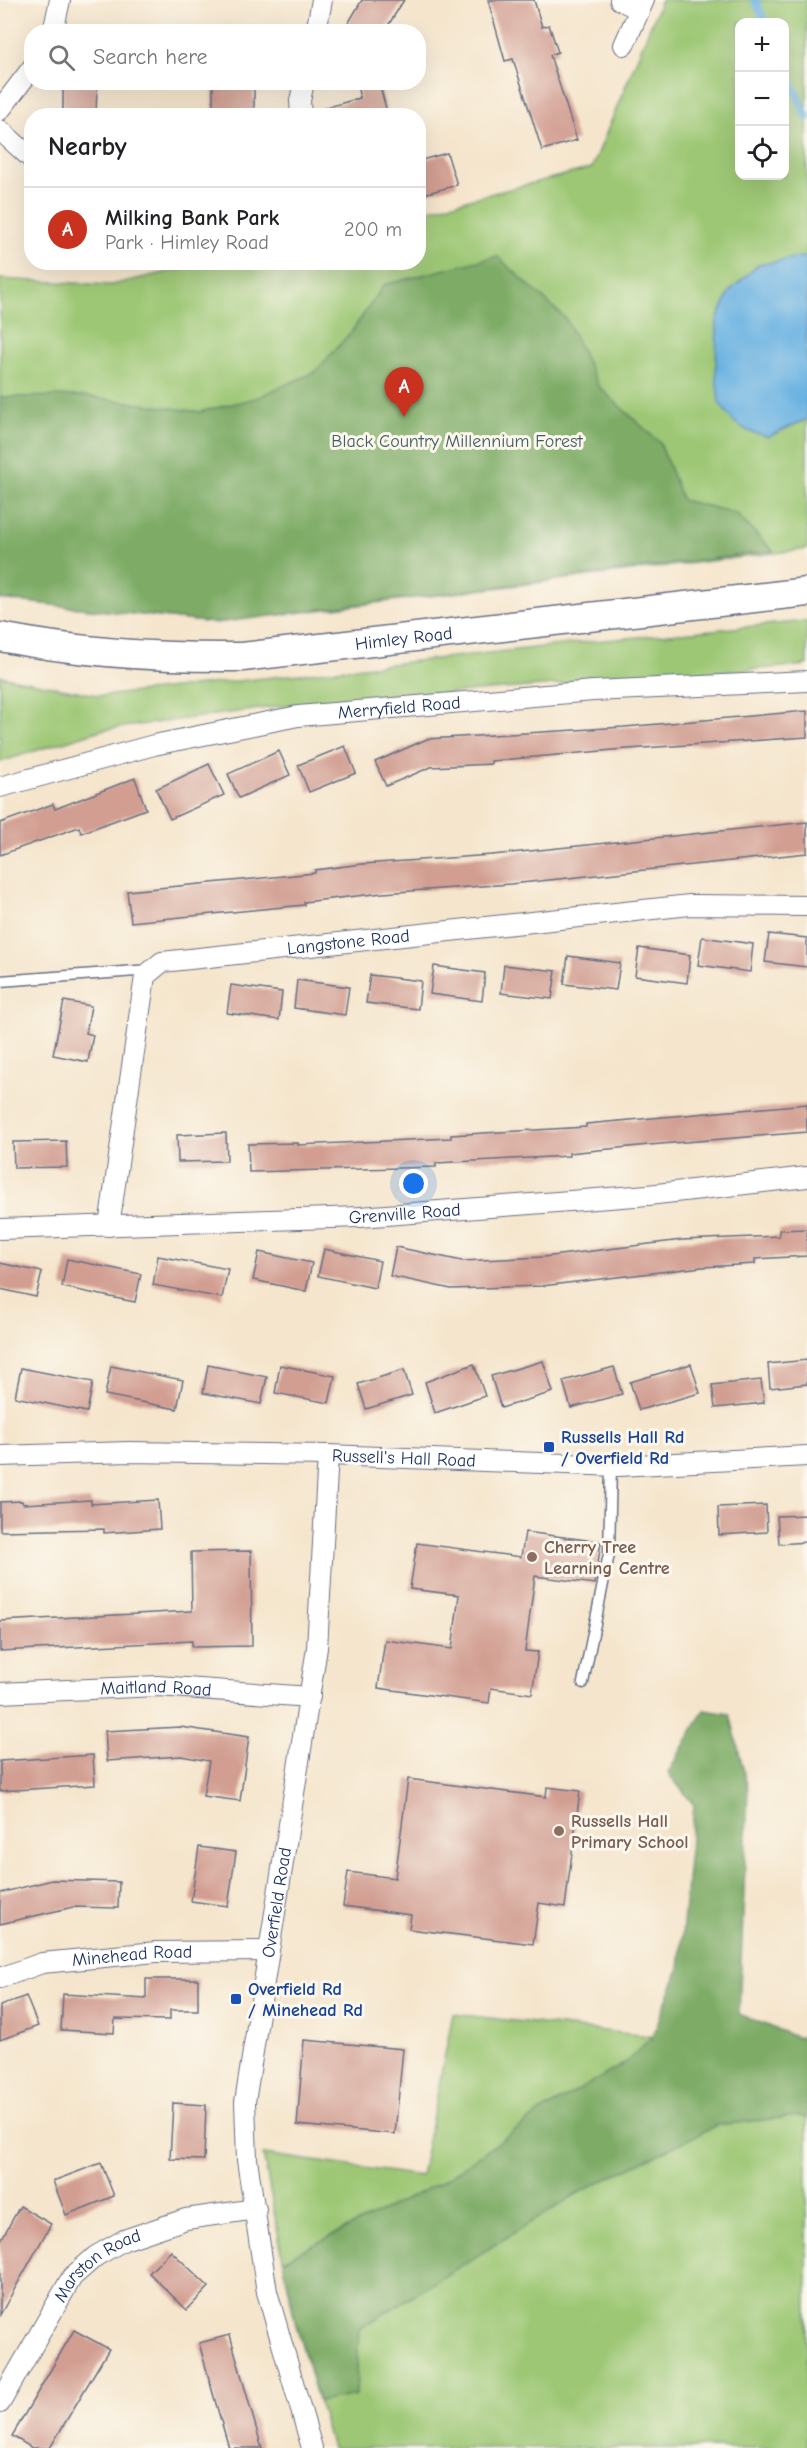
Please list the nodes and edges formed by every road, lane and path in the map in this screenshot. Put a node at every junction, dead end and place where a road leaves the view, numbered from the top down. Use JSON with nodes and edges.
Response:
{"nodes":[{"id":1,"x":60,"y":0,"type":"edge"},
{"id":2,"x":322,"y":0,"type":"edge"},
{"id":3,"x":620,"y":0,"type":"edge"},
{"id":4,"x":641,"y":5,"type":"edge"},
{"id":5,"x":55,"y":24,"type":"edge"},
{"id":6,"x":318,"y":24,"type":"edge"},
{"id":7,"x":624,"y":45,"type":"dead end"},
{"id":8,"x":24,"y":78,"type":"edge"},
{"id":9,"x":302,"y":90,"type":"edge"},
{"id":10,"x":300,"y":108,"type":"edge"},
{"id":11,"x":0,"y":110,"type":"edge"},
{"id":12,"x":0,"y":130,"type":"edge"},
{"id":13,"x":24,"y":153,"type":"edge"},
{"id":14,"x":807,"y":592,"type":"edge"},
{"id":15,"x":0,"y":637,"type":"edge"},
{"id":16,"x":807,"y":681,"type":"edge"},
{"id":17,"x":0,"y":787,"type":"edge"},
{"id":18,"x":807,"y":906,"type":"edge"},
{"id":19,"x":153,"y":969,"type":"junction"},
{"id":20,"x":0,"y":981,"type":"edge"},
{"id":21,"x":807,"y":1177,"type":"edge"},
{"id":22,"x":109,"y":1226,"type":"junction"},
{"id":23,"x":0,"y":1229,"type":"edge"},
{"id":24,"x":328,"y":1455,"type":"junction"},
{"id":25,"x":0,"y":1456,"type":"edge"},
{"id":26,"x":807,"y":1456,"type":"edge"},
{"id":27,"x":611,"y":1466,"type":"junction"},
{"id":28,"x":583,"y":1683,"type":"dead end"},
{"id":29,"x":0,"y":1693,"type":"edge"},
{"id":30,"x":310,"y":1697,"type":"junction"},
{"id":31,"x":268,"y":1951,"type":"junction"},
{"id":32,"x":0,"y":1978,"type":"edge"},
{"id":33,"x":256,"y":2209,"type":"junction"},
{"id":34,"x":0,"y":2403,"type":"edge"},
{"id":35,"x":312,"y":2448,"type":"edge"}],
"edges":[{"from":1,"to":5,"type":"street"},
{"from":2,"to":6,"type":"street"},
{"from":3,"to":4,"type":"street"},
{"from":4,"to":7,"type":"street"},
{"from":8,"to":11,"type":"street"},
{"from":9,"to":10,"type":"street"},
{"from":12,"to":13,"type":"street"},
{"from":14,"to":15,"type":"main road","name":"Himley Road"},
{"from":16,"to":17,"type":"street","name":"Merryfield Road"},
{"from":18,"to":19,"type":"street","name":"Langstone Road"},
{"from":19,"to":20,"type":"lane"},
{"from":19,"to":22,"type":"street"},
{"from":21,"to":22,"type":"street","name":"Grenville Road"},
{"from":22,"to":23,"type":"street","name":"Grenville Road"},
{"from":24,"to":25,"type":"street","name":"Russell's Hall Road"},
{"from":24,"to":27,"type":"street","name":"Russell's Hall Road"},
{"from":24,"to":30,"type":"street","name":"Overfield Road"},
{"from":26,"to":27,"type":"street","name":"Russell's Hall Road"},
{"from":27,"to":28,"type":"lane"},
{"from":29,"to":30,"type":"street","name":"Maitland Road"},
{"from":30,"to":31,"type":"street","name":"Overfield Road"},
{"from":31,"to":32,"type":"street","name":"Minehead Road"},
{"from":31,"to":33,"type":"street","name":"Overfield Road"},
{"from":33,"to":34,"type":"street","name":"Marston Road"},
{"from":33,"to":35,"type":"street","name":"Overfield Road"}]}
